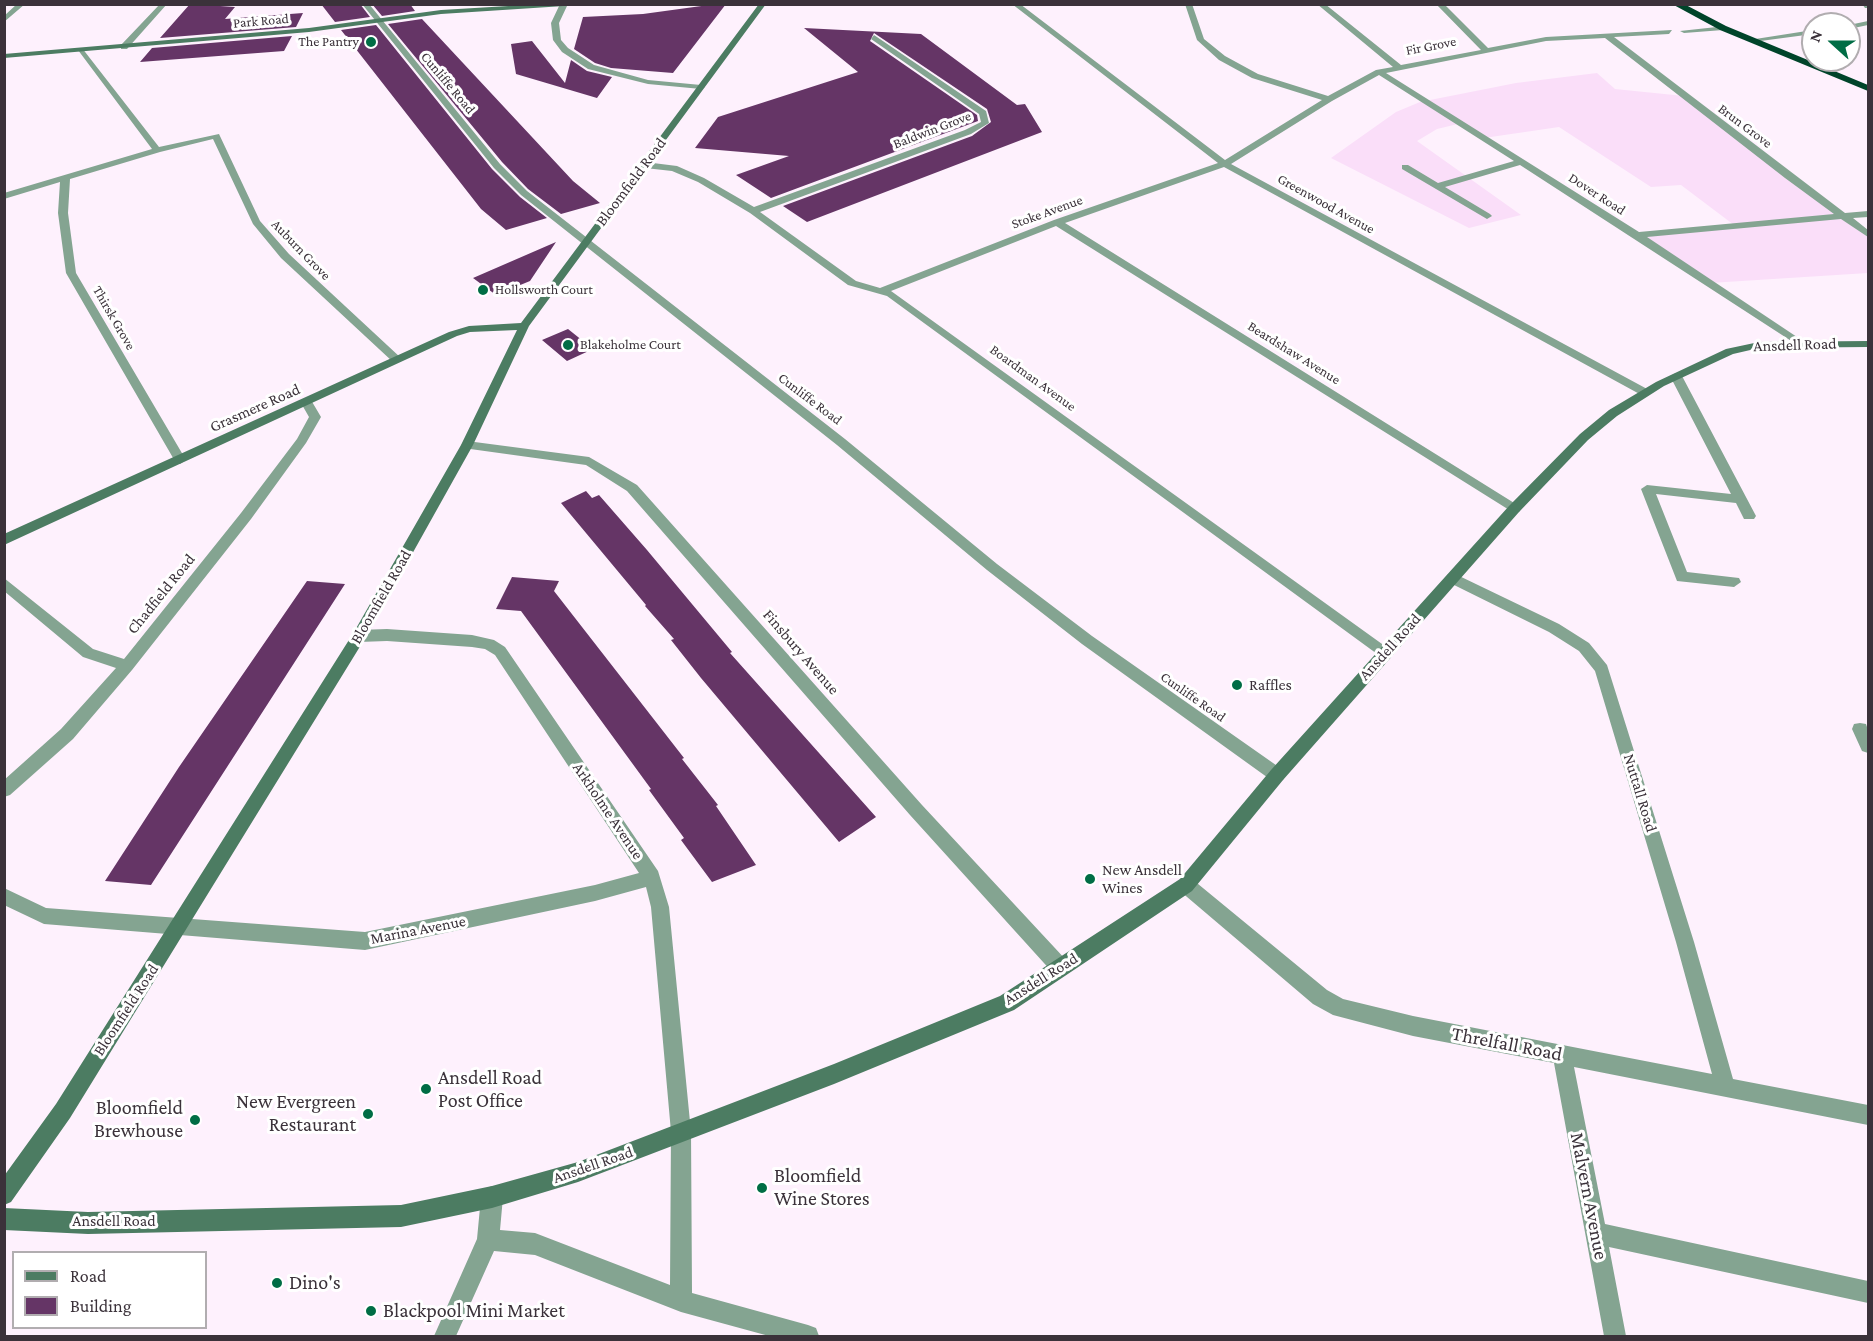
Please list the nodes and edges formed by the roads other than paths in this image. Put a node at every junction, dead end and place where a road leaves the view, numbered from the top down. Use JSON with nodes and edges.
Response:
{"nodes":[{"id":1,"x":22,"y":4,"type":"edge"},
{"id":2,"x":164,"y":4,"type":"edge"},
{"id":3,"x":365,"y":4,"type":"edge"},
{"id":4,"x":592,"y":4,"type":"edge"},
{"id":5,"x":763,"y":4,"type":"edge"},
{"id":6,"x":1015,"y":4,"type":"edge"},
{"id":7,"x":1188,"y":4,"type":"edge"},
{"id":8,"x":1320,"y":4,"type":"edge"},
{"id":9,"x":1439,"y":4,"type":"edge"},
{"id":10,"x":1676,"y":4,"type":"edge"},
{"id":11,"x":563,"y":6,"type":"edge"},
{"id":12,"x":4,"y":20,"type":"edge"},
{"id":13,"x":377,"y":21,"type":"junction"},
{"id":14,"x":1723,"y":28,"type":"junction"},
{"id":15,"x":1669,"y":32,"type":"dead end"},
{"id":16,"x":1684,"y":32,"type":"dead end"},
{"id":17,"x":1801,"y":34,"type":"edge"},
{"id":18,"x":1607,"y":36,"type":"junction"},
{"id":19,"x":874,"y":37,"type":"dead end"},
{"id":20,"x":1753,"y":40,"type":"junction"},
{"id":21,"x":124,"y":47,"type":"junction"},
{"id":22,"x":1485,"y":49,"type":"junction"},
{"id":23,"x":82,"y":50,"type":"junction"},
{"id":24,"x":4,"y":56,"type":"edge"},
{"id":25,"x":1397,"y":66,"type":"junction"},
{"id":26,"x":1379,"y":72,"type":"junction"},
{"id":27,"x":701,"y":87,"type":"junction"},
{"id":28,"x":1869,"y":88,"type":"edge"},
{"id":29,"x":1329,"y":99,"type":"junction"},
{"id":30,"x":158,"y":150,"type":"junction"},
{"id":31,"x":1522,"y":162,"type":"junction"},
{"id":32,"x":1225,"y":164,"type":"junction"},
{"id":33,"x":645,"y":165,"type":"junction"},
{"id":34,"x":1405,"y":167,"type":"dead end"},
{"id":35,"x":65,"y":178,"type":"junction"},
{"id":36,"x":1437,"y":186,"type":"junction"},
{"id":37,"x":4,"y":196,"type":"edge"},
{"id":38,"x":753,"y":211,"type":"junction"},
{"id":39,"x":1869,"y":214,"type":"edge"},
{"id":40,"x":1488,"y":216,"type":"dead end"},
{"id":41,"x":1844,"y":216,"type":"junction"},
{"id":42,"x":1057,"y":222,"type":"junction"},
{"id":43,"x":1869,"y":234,"type":"edge"},
{"id":44,"x":1637,"y":235,"type":"junction"},
{"id":45,"x":585,"y":241,"type":"junction"},
{"id":46,"x":881,"y":291,"type":"junction"},
{"id":47,"x":524,"y":326,"type":"junction"},
{"id":48,"x":1799,"y":343,"type":"junction"},
{"id":49,"x":1869,"y":344,"type":"edge"},
{"id":50,"x":397,"y":360,"type":"junction"},
{"id":51,"x":1676,"y":376,"type":"junction"},
{"id":52,"x":1645,"y":393,"type":"junction"},
{"id":53,"x":308,"y":403,"type":"junction"},
{"id":54,"x":467,"y":445,"type":"junction"},
{"id":55,"x":180,"y":460,"type":"junction"},
{"id":56,"x":1740,"y":499,"type":"junction"},
{"id":57,"x":1515,"y":509,"type":"junction"},
{"id":58,"x":1749,"y":516,"type":"dead end"},
{"id":59,"x":4,"y":540,"type":"edge"},
{"id":60,"x":1453,"y":578,"type":"junction"},
{"id":61,"x":1734,"y":582,"type":"dead end"},
{"id":62,"x":4,"y":583,"type":"edge"},
{"id":63,"x":359,"y":636,"type":"junction"},
{"id":64,"x":1384,"y":653,"type":"junction"},
{"id":65,"x":127,"y":666,"type":"junction"},
{"id":66,"x":1860,"y":729,"type":"dead end"},
{"id":67,"x":1869,"y":746,"type":"edge"},
{"id":68,"x":1277,"y":775,"type":"junction"},
{"id":69,"x":4,"y":789,"type":"edge"},
{"id":70,"x":652,"y":877,"type":"junction"},
{"id":71,"x":1186,"y":885,"type":"junction"},
{"id":72,"x":4,"y":896,"type":"edge"},
{"id":73,"x":180,"y":926,"type":"junction"},
{"id":74,"x":1060,"y":967,"type":"junction"},
{"id":75,"x":1562,"y":1055,"type":"junction"},
{"id":76,"x":1725,"y":1087,"type":"junction"},
{"id":77,"x":1869,"y":1115,"type":"edge"},
{"id":78,"x":681,"y":1132,"type":"junction"},
{"id":79,"x":4,"y":1196,"type":"edge"},
{"id":80,"x":492,"y":1197,"type":"junction"},
{"id":81,"x":4,"y":1219,"type":"edge"},
{"id":82,"x":1596,"y":1233,"type":"junction"},
{"id":83,"x":488,"y":1240,"type":"junction"},
{"id":84,"x":1869,"y":1292,"type":"edge"},
{"id":85,"x":681,"y":1301,"type":"junction"},
{"id":86,"x":445,"y":1336,"type":"edge"},
{"id":87,"x":808,"y":1336,"type":"edge"},
{"id":88,"x":1615,"y":1336,"type":"edge"}],
"edges":[{"from":1,"to":12,"type":"street"},
{"from":2,"to":21,"type":"street"},
{"from":3,"to":13,"type":"street","name":"Cunliffe Road"},
{"from":4,"to":11,"type":"main road","name":"Park Road"},
{"from":5,"to":27,"type":"main road","name":"Bloomfield Road"},
{"from":6,"to":32,"type":"street","name":"Greenwood Avenue"},
{"from":7,"to":29,"type":"street"},
{"from":8,"to":25,"type":"street"},
{"from":9,"to":22,"type":"street"},
{"from":10,"to":14,"type":"highway"},
{"from":11,"to":13,"type":"main road","name":"Park Road"},
{"from":11,"to":27,"type":"street"},
{"from":13,"to":21,"type":"main road","name":"Park Road"},
{"from":13,"to":45,"type":"street","name":"Cunliffe Road"},
{"from":14,"to":16,"type":"street"},
{"from":14,"to":20,"type":"highway"},
{"from":15,"to":18,"type":"street","name":"Fir Grove"},
{"from":17,"to":20,"type":"street"},
{"from":18,"to":22,"type":"street","name":"Fir Grove"},
{"from":18,"to":41,"type":"street","name":"Brun Grove"},
{"from":19,"to":38,"type":"street","name":"Baldwin Grove"},
{"from":20,"to":28,"type":"highway"},
{"from":21,"to":23,"type":"main road","name":"Park Road"},
{"from":22,"to":25,"type":"street","name":"Fir Grove"},
{"from":23,"to":24,"type":"main road","name":"Park Road"},
{"from":23,"to":30,"type":"street"},
{"from":25,"to":26,"type":"street","name":"Fir Grove"},
{"from":26,"to":29,"type":"street","name":"Fir Grove"},
{"from":26,"to":31,"type":"street","name":"Dover Road"},
{"from":27,"to":33,"type":"main road","name":"Bloomfield Road"},
{"from":29,"to":32,"type":"street","name":"Fir Grove"},
{"from":30,"to":35,"type":"street"},
{"from":30,"to":50,"type":"street","name":"Auburn Grove"},
{"from":31,"to":36,"type":"street"},
{"from":31,"to":44,"type":"street","name":"Dover Road"},
{"from":32,"to":42,"type":"street","name":"Stoke Avenue"},
{"from":32,"to":52,"type":"street","name":"Greenwood Avenue"},
{"from":33,"to":38,"type":"street","name":"Boardman Avenue"},
{"from":33,"to":45,"type":"main road","name":"Bloomfield Road"},
{"from":34,"to":36,"type":"street"},
{"from":35,"to":37,"type":"street"},
{"from":35,"to":55,"type":"street","name":"Thirsk Grove"},
{"from":36,"to":40,"type":"street"},
{"from":38,"to":46,"type":"street","name":"Boardman Avenue"},
{"from":39,"to":41,"type":"street"},
{"from":41,"to":43,"type":"street","name":"Brun Grove"},
{"from":41,"to":44,"type":"street"},
{"from":42,"to":46,"type":"street","name":"Stoke Avenue"},
{"from":42,"to":57,"type":"street","name":"Beardshaw Avenue"},
{"from":44,"to":48,"type":"street","name":"Dover Road"},
{"from":45,"to":47,"type":"main road","name":"Bloomfield Road"},
{"from":45,"to":68,"type":"street","name":"Cunliffe Road"},
{"from":46,"to":64,"type":"street","name":"Boardman Avenue"},
{"from":47,"to":50,"type":"main road","name":"Grasmere Road"},
{"from":47,"to":54,"type":"main road","name":"Bloomfield Road"},
{"from":48,"to":49,"type":"main road","name":"Ansdell Road"},
{"from":48,"to":51,"type":"main road","name":"Ansdell Road"},
{"from":50,"to":53,"type":"main road","name":"Grasmere Road"},
{"from":51,"to":52,"type":"main road","name":"Ansdell Road"},
{"from":51,"to":56,"type":"street"},
{"from":52,"to":57,"type":"main road","name":"Ansdell Road"},
{"from":53,"to":55,"type":"main road","name":"Grasmere Road"},
{"from":53,"to":65,"type":"street","name":"Chadfield Road"},
{"from":54,"to":63,"type":"main road","name":"Bloomfield Road"},
{"from":54,"to":74,"type":"street","name":"Finsbury Avenue"},
{"from":55,"to":59,"type":"main road","name":"Grasmere Road"},
{"from":56,"to":58,"type":"street"},
{"from":56,"to":61,"type":"street"},
{"from":57,"to":60,"type":"main road","name":"Ansdell Road"},
{"from":60,"to":64,"type":"main road","name":"Ansdell Road"},
{"from":60,"to":76,"type":"street","name":"Nuttall Road"},
{"from":62,"to":65,"type":"street"},
{"from":63,"to":70,"type":"street","name":"Arkholme Avenue"},
{"from":63,"to":73,"type":"main road","name":"Bloomfield Road"},
{"from":64,"to":68,"type":"main road","name":"Ansdell Road"},
{"from":65,"to":69,"type":"street","name":"Chadfield Road"},
{"from":66,"to":67,"type":"street"},
{"from":68,"to":71,"type":"main road","name":"Ansdell Road"},
{"from":70,"to":73,"type":"street","name":"Marina Avenue"},
{"from":70,"to":78,"type":"street","name":"Arkholme Avenue"},
{"from":71,"to":74,"type":"main road","name":"Ansdell Road"},
{"from":71,"to":75,"type":"street","name":"Threlfall Road"},
{"from":72,"to":73,"type":"street","name":"Marina Avenue"},
{"from":73,"to":79,"type":"main road","name":"Bloomfield Road"},
{"from":74,"to":78,"type":"main road","name":"Ansdell Road"},
{"from":75,"to":76,"type":"street","name":"Threlfall Road"},
{"from":75,"to":82,"type":"street","name":"Malvern Avenue"},
{"from":76,"to":77,"type":"street","name":"Threlfall Road"},
{"from":78,"to":80,"type":"main road","name":"Ansdell Road"},
{"from":78,"to":85,"type":"street","name":"Arkholme Avenue"},
{"from":80,"to":81,"type":"main road","name":"Ansdell Road"},
{"from":80,"to":83,"type":"street"},
{"from":82,"to":84,"type":"street"},
{"from":82,"to":88,"type":"street","name":"Malvern Avenue"},
{"from":83,"to":85,"type":"street"},
{"from":83,"to":86,"type":"street"},
{"from":85,"to":87,"type":"street"}]}
